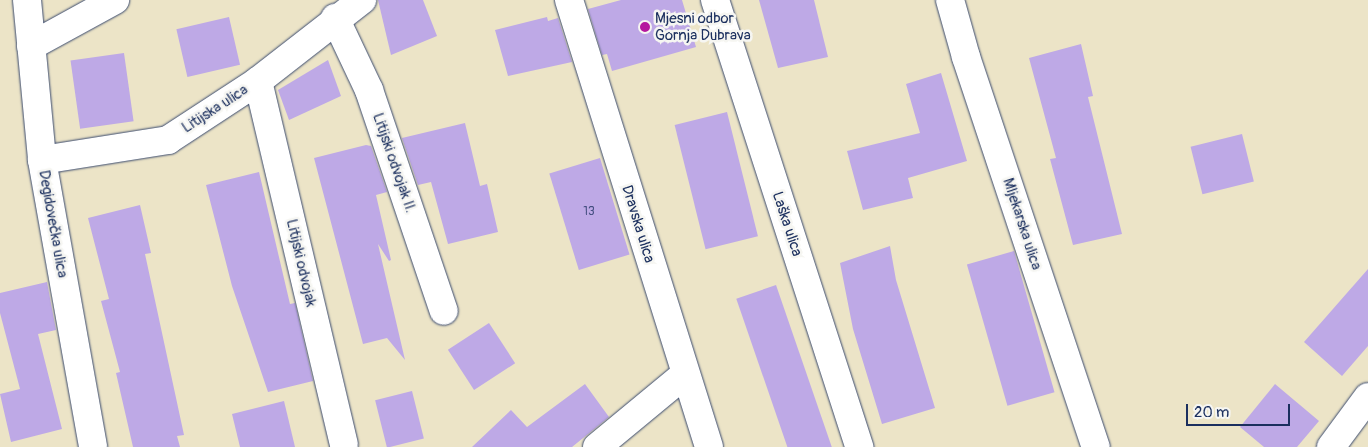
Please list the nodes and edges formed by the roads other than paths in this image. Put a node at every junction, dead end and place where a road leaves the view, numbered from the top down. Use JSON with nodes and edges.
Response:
{"nodes":[{"id":1,"x":27,"y":0,"type":"edge"},
{"id":2,"x":115,"y":0,"type":"edge"},
{"id":3,"x":362,"y":0,"type":"edge"},
{"id":4,"x":569,"y":0,"type":"edge"},
{"id":5,"x":715,"y":0,"type":"edge"},
{"id":6,"x":950,"y":0,"type":"edge"},
{"id":7,"x":335,"y":18,"type":"junction"},
{"id":8,"x":31,"y":46,"type":"junction"},
{"id":9,"x":258,"y":81,"type":"junction"},
{"id":10,"x":42,"y":160,"type":"junction"},
{"id":11,"x":444,"y":310,"type":"dead end"},
{"id":12,"x":684,"y":375,"type":"junction"},
{"id":13,"x":1368,"y":397,"type":"edge"},
{"id":14,"x":344,"y":444,"type":"dead end"},
{"id":15,"x":93,"y":447,"type":"edge"},
{"id":16,"x":597,"y":447,"type":"edge"},
{"id":17,"x":708,"y":447,"type":"edge"},
{"id":18,"x":859,"y":447,"type":"edge"},
{"id":19,"x":1096,"y":447,"type":"edge"},
{"id":20,"x":1331,"y":447,"type":"edge"}],
"edges":[{"from":1,"to":8,"type":"street","name":"Degidovečka ulica"},
{"from":2,"to":8,"type":"street"},
{"from":3,"to":7,"type":"street","name":"Litijska ulica"},
{"from":4,"to":12,"type":"street","name":"Dravska ulica"},
{"from":5,"to":18,"type":"street","name":"Laška ulica"},
{"from":6,"to":19,"type":"street","name":"Mljekarska ulica"},
{"from":7,"to":9,"type":"street","name":"Litijska ulica"},
{"from":7,"to":11,"type":"street","name":"Litijski odvojak II."},
{"from":8,"to":10,"type":"street","name":"Degidovečka ulica"},
{"from":9,"to":10,"type":"street","name":"Litijska ulica"},
{"from":9,"to":14,"type":"street","name":"Litijski odvojak"},
{"from":10,"to":15,"type":"street","name":"Degidovečka ulica"},
{"from":12,"to":16,"type":"street"},
{"from":12,"to":17,"type":"street","name":"Dravska ulica"},
{"from":13,"to":20,"type":"street"}]}
